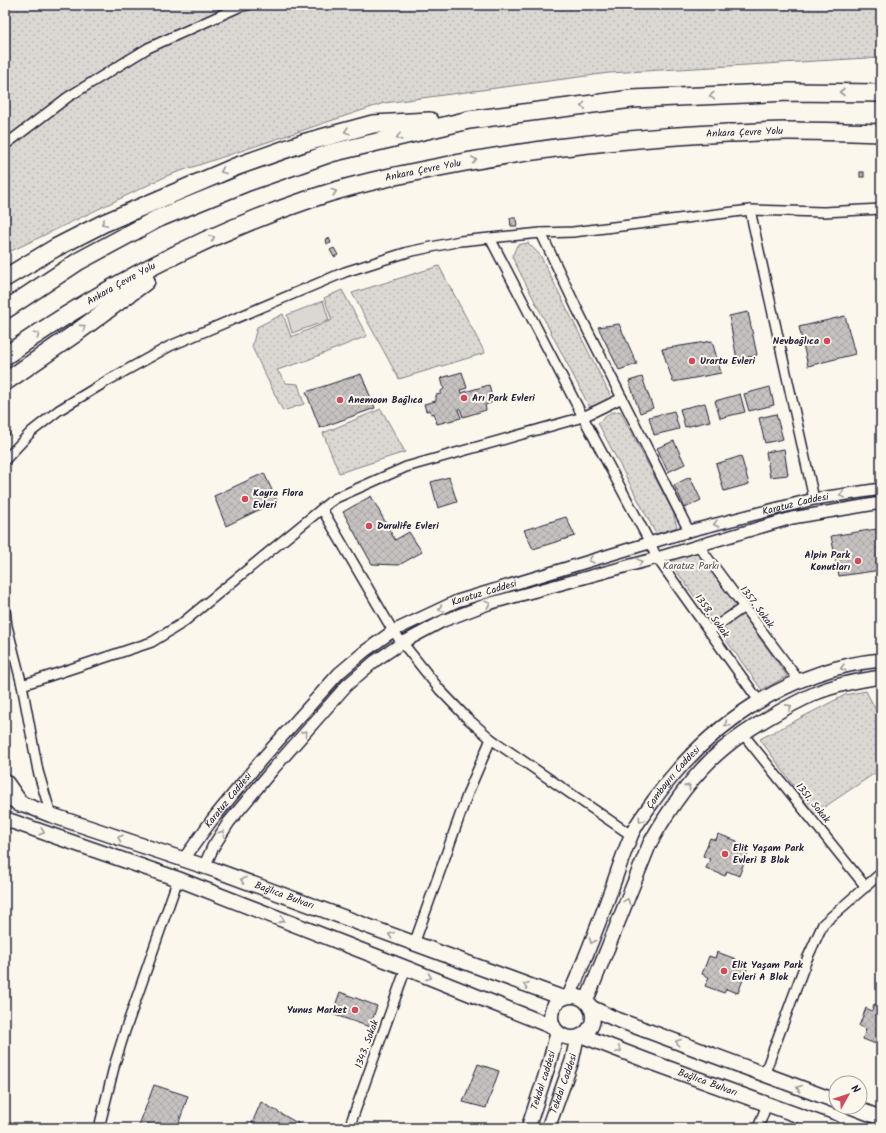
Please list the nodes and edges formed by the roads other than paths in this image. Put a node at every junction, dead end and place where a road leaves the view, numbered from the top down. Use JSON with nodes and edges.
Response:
{"nodes":[{"id":1,"x":248,"y":5,"type":"edge"},
{"id":2,"x":881,"y":93,"type":"edge"},
{"id":3,"x":468,"y":120,"type":"junction"},
{"id":4,"x":881,"y":133,"type":"edge"},
{"id":5,"x":5,"y":145,"type":"edge"},
{"id":6,"x":881,"y":209,"type":"edge"},
{"id":7,"x":750,"y":210,"type":"junction"},
{"id":8,"x":541,"y":233,"type":"junction"},
{"id":9,"x":490,"y":238,"type":"junction"},
{"id":10,"x":192,"y":246,"type":"junction"},
{"id":11,"x":5,"y":278,"type":"edge"},
{"id":12,"x":5,"y":310,"type":"edge"},
{"id":13,"x":5,"y":356,"type":"edge"},
{"id":14,"x":5,"y":382,"type":"edge"},
{"id":15,"x":622,"y":398,"type":"junction"},
{"id":16,"x":583,"y":417,"type":"junction"},
{"id":17,"x":5,"y":460,"type":"edge"},
{"id":18,"x":881,"y":489,"type":"edge"},
{"id":19,"x":814,"y":499,"type":"junction"},
{"id":20,"x":881,"y":503,"type":"edge"},
{"id":21,"x":322,"y":509,"type":"junction"},
{"id":22,"x":689,"y":531,"type":"junction"},
{"id":23,"x":650,"y":543,"type":"junction"},
{"id":24,"x":698,"y":545,"type":"junction"},
{"id":25,"x":657,"y":558,"type":"junction"},
{"id":26,"x":744,"y":607,"type":"junction"},
{"id":27,"x":5,"y":610,"type":"edge"},
{"id":28,"x":393,"y":631,"type":"junction"},
{"id":29,"x":709,"y":631,"type":"junction"},
{"id":30,"x":402,"y":643,"type":"junction"},
{"id":31,"x":881,"y":660,"type":"edge"},
{"id":32,"x":881,"y":677,"type":"edge"},
{"id":33,"x":800,"y":682,"type":"junction"},
{"id":34,"x":22,"y":685,"type":"junction"},
{"id":35,"x":759,"y":701,"type":"junction"},
{"id":36,"x":743,"y":734,"type":"junction"},
{"id":37,"x":492,"y":739,"type":"junction"},
{"id":38,"x":5,"y":783,"type":"edge"},
{"id":39,"x":12,"y":800,"type":"edge"},
{"id":40,"x":51,"y":815,"type":"junction"},
{"id":41,"x":5,"y":819,"type":"edge"},
{"id":42,"x":631,"y":835,"type":"junction"},
{"id":43,"x":183,"y":860,"type":"junction"},
{"id":44,"x":204,"y":867,"type":"junction"},
{"id":45,"x":881,"y":873,"type":"edge"},
{"id":46,"x":178,"y":879,"type":"junction"},
{"id":47,"x":866,"y":887,"type":"junction"},
{"id":48,"x":414,"y":944,"type":"junction"},
{"id":49,"x":406,"y":968,"type":"junction"},
{"id":50,"x":566,"y":997,"type":"junction"},
{"id":51,"x":588,"y":1004,"type":"junction"},
{"id":52,"x":555,"y":1030,"type":"junction"},
{"id":53,"x":580,"y":1037,"type":"junction"},
{"id":54,"x":764,"y":1075,"type":"junction"},
{"id":55,"x":828,"y":1098,"type":"edge"},
{"id":56,"x":767,"y":1104,"type":"junction"},
{"id":57,"x":868,"y":1113,"type":"edge"},
{"id":58,"x":881,"y":1118,"type":"edge"},
{"id":59,"x":99,"y":1128,"type":"edge"},
{"id":60,"x":349,"y":1128,"type":"edge"},
{"id":61,"x":528,"y":1128,"type":"edge"},
{"id":62,"x":548,"y":1128,"type":"edge"},
{"id":63,"x":758,"y":1128,"type":"edge"},
{"id":64,"x":833,"y":1128,"type":"edge"}],
"edges":[{"from":1,"to":5,"type":"street"},
{"from":2,"to":3,"type":"highway","one_way":true},
{"from":3,"to":11,"type":"highway","one_way":true},
{"from":3,"to":12,"type":"highway","one_way":true},
{"from":10,"to":4,"type":"highway","name":"Ankara Çevre Yolu","one_way":true},
{"from":6,"to":7,"type":"street"},
{"from":7,"to":8,"type":"street"},
{"from":7,"to":19,"type":"street"},
{"from":8,"to":9,"type":"street"},
{"from":8,"to":15,"type":"street"},
{"from":9,"to":16,"type":"street","name":"1358. Sokak"},
{"from":9,"to":17,"type":"street"},
{"from":13,"to":10,"type":"highway","name":"Ankara Çevre Yolu","one_way":true},
{"from":14,"to":10,"type":"highway","one_way":true},
{"from":15,"to":16,"type":"street"},
{"from":15,"to":22,"type":"street"},
{"from":16,"to":21,"type":"street"},
{"from":16,"to":23,"type":"street","name":"1358. Sokak"},
{"from":18,"to":19,"type":"street","name":"Karatuz Caddesi","one_way":true},
{"from":19,"to":22,"type":"street","name":"Karatuz Caddesi","one_way":true},
{"from":20,"to":24,"type":"street","name":"Karatuz Caddesi"},
{"from":21,"to":28,"type":"street"},
{"from":21,"to":34,"type":"street"},
{"from":22,"to":23,"type":"street","name":"Karatuz Caddesi"},
{"from":23,"to":25,"type":"street","name":"1358. Sokak"},
{"from":23,"to":28,"type":"street","name":"Karatuz Caddesi","one_way":true},
{"from":24,"to":25,"type":"street","name":"Karatuz Caddesi"},
{"from":24,"to":26,"type":"street","name":"1357. Sokak"},
{"from":25,"to":29,"type":"street","name":"1358. Sokak"},
{"from":30,"to":25,"type":"street","name":"Karatuz Caddesi","one_way":true},
{"from":26,"to":29,"type":"street"},
{"from":26,"to":33,"type":"street","name":"1357. Sokak"},
{"from":27,"to":34,"type":"street"},
{"from":28,"to":30,"type":"street"},
{"from":28,"to":43,"type":"street","name":"Karatuz Caddesi"},
{"from":29,"to":35,"type":"street","name":"1358. Sokak"},
{"from":30,"to":37,"type":"street"},
{"from":44,"to":30,"type":"street","name":"Karatuz Caddesi","one_way":true},
{"from":31,"to":33,"type":"main road","name":"Çambayırı Caddesi","one_way":true},
{"from":36,"to":32,"type":"main road","name":"Çambayırı Caddesi","one_way":true},
{"from":33,"to":35,"type":"main road","name":"Çambayırı Caddesi"},
{"from":34,"to":40,"type":"street"},
{"from":35,"to":42,"type":"main road","name":"Çambayırı Caddesi","one_way":true},
{"from":36,"to":47,"type":"street","name":"1351. Sokak"},
{"from":51,"to":36,"type":"main road","name":"Çambayırı Caddesi","one_way":true},
{"from":37,"to":42,"type":"street"},
{"from":37,"to":48,"type":"street"},
{"from":38,"to":39,"type":"highway"},
{"from":39,"to":40,"type":"main road","name":"Bağlıca Bulvarı"},
{"from":43,"to":40,"type":"main road","name":"Bağlıca Bulvarı","one_way":true},
{"from":41,"to":46,"type":"main road","one_way":true},
{"from":42,"to":50,"type":"main road","name":"Çambayırı Caddesi","one_way":true},
{"from":43,"to":44,"type":"main road","name":"Bağlıca Bulvarı"},
{"from":48,"to":44,"type":"main road","name":"Bağlıca Bulvarı","one_way":true},
{"from":45,"to":47,"type":"street"},
{"from":46,"to":49,"type":"main road","one_way":true},
{"from":46,"to":59,"type":"street"},
{"from":47,"to":54,"type":"street"},
{"from":50,"to":48,"type":"main road","name":"Bağlıca Bulvarı","one_way":true},
{"from":49,"to":52,"type":"main road","one_way":true},
{"from":49,"to":60,"type":"street","name":"1343. Sokak"},
{"from":50,"to":51,"type":"main road"},
{"from":50,"to":52,"type":"main road"},
{"from":51,"to":53,"type":"main road"},
{"from":54,"to":51,"type":"main road","one_way":true},
{"from":52,"to":53,"type":"main road"},
{"from":52,"to":61,"type":"main road","name":"Tekdal caddesi"},
{"from":53,"to":56,"type":"main road","name":"Bağlıca Bulvarı","one_way":true},
{"from":53,"to":62,"type":"main road","name":"Tekdal Caddesi"},
{"from":55,"to":54,"type":"main road","one_way":true},
{"from":56,"to":63,"type":"street"},
{"from":56,"to":64,"type":"main road","name":"Bağlıca Bulvarı"},
{"from":57,"to":58,"type":"main road"}]}
